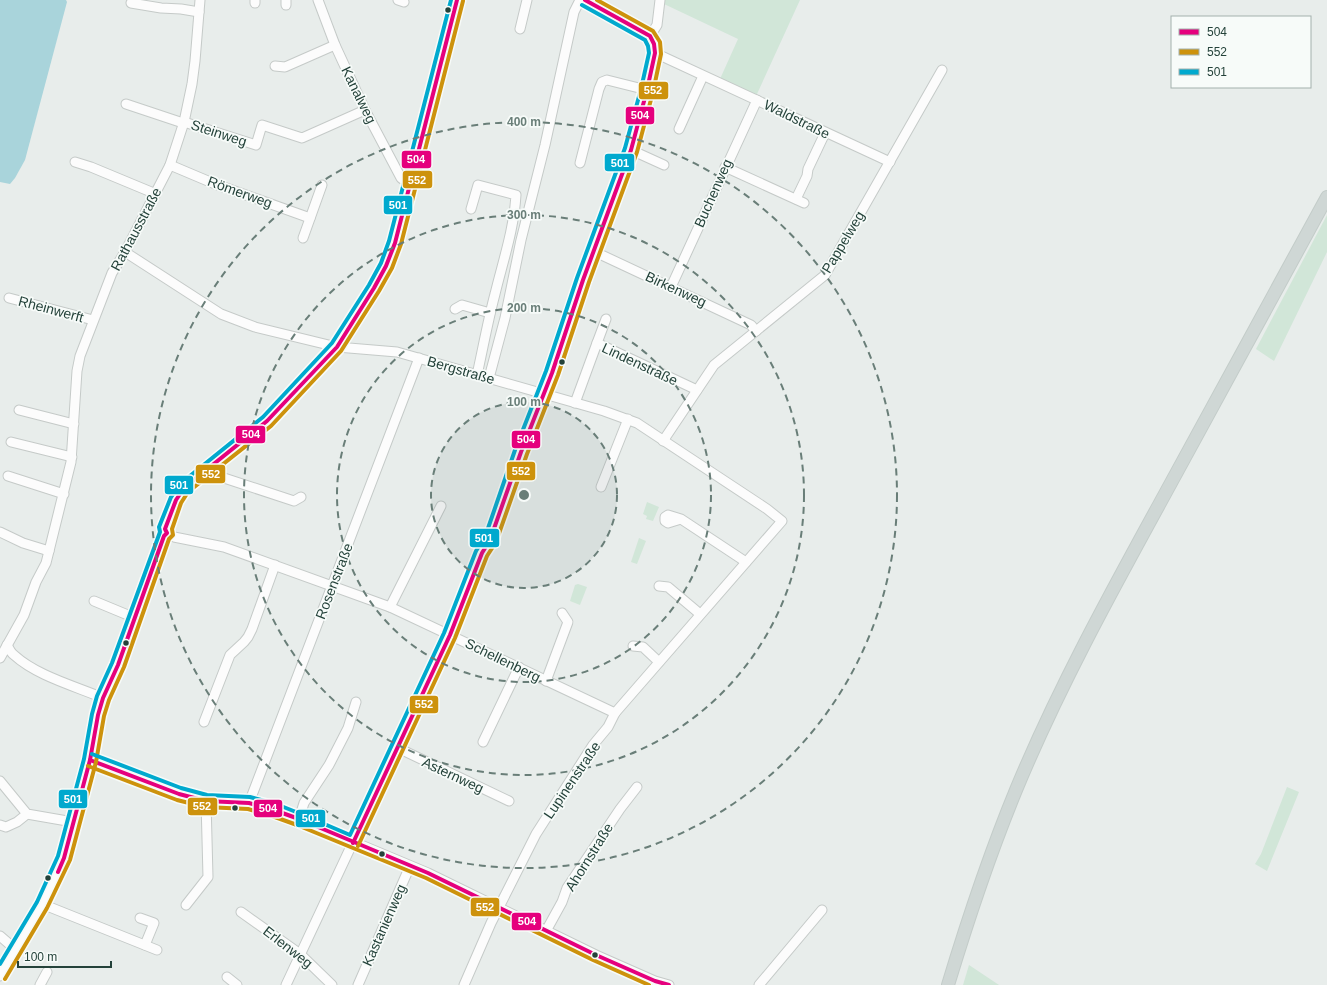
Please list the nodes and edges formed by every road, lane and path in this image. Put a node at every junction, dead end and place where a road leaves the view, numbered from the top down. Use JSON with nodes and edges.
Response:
{"nodes":[{"id":1,"x":200,"y":0,"type":"edge"},
{"id":2,"x":318,"y":0,"type":"edge"},
{"id":3,"x":457,"y":0,"type":"edge"},
{"id":4,"x":527,"y":0,"type":"edge"},
{"id":5,"x":580,"y":0,"type":"edge"},
{"id":6,"x":585,"y":0,"type":"edge"},
{"id":7,"x":660,"y":0,"type":"edge"},
{"id":8,"x":131,"y":3,"type":"dead end"},
{"id":9,"x":199,"y":12,"type":"junction"},
{"id":10,"x":520,"y":29,"type":"dead end"},
{"id":11,"x":650,"y":36,"type":"junction"},
{"id":12,"x":335,"y":45,"type":"junction"},
{"id":13,"x":655,"y":53,"type":"junction"},
{"id":14,"x":275,"y":66,"type":"dead end"},
{"id":15,"x":942,"y":70,"type":"dead end"},
{"id":16,"x":703,"y":76,"type":"junction"},
{"id":17,"x":647,"y":90,"type":"junction"},
{"id":18,"x":757,"y":100,"type":"junction"},
{"id":19,"x":126,"y":104,"type":"dead end"},
{"id":20,"x":365,"y":110,"type":"junction"},
{"id":21,"x":183,"y":123,"type":"junction"},
{"id":22,"x":679,"y":129,"type":"dead end"},
{"id":23,"x":825,"y":133,"type":"junction"},
{"id":24,"x":631,"y":150,"type":"junction"},
{"id":25,"x":75,"y":162,"type":"dead end"},
{"id":26,"x":890,"y":162,"type":"junction"},
{"id":27,"x":580,"y":163,"type":"dead end"},
{"id":28,"x":170,"y":165,"type":"junction"},
{"id":29,"x":664,"y":166,"type":"dead end"},
{"id":30,"x":725,"y":167,"type":"junction"},
{"id":31,"x":410,"y":183,"type":"junction"},
{"id":32,"x":322,"y":185,"type":"dead end"},
{"id":33,"x":156,"y":194,"type":"junction"},
{"id":34,"x":1327,"y":198,"type":"edge"},
{"id":35,"x":471,"y":209,"type":"dead end"},
{"id":36,"x":310,"y":218,"type":"junction"},
{"id":37,"x":303,"y":238,"type":"dead end"},
{"id":38,"x":593,"y":251,"type":"junction"},
{"id":39,"x":125,"y":252,"type":"junction"},
{"id":40,"x":671,"y":287,"type":"junction"},
{"id":41,"x":8,"y":298,"type":"dead end"},
{"id":42,"x":455,"y":309,"type":"dead end"},
{"id":43,"x":490,"y":313,"type":"junction"},
{"id":44,"x":93,"y":320,"type":"junction"},
{"id":45,"x":606,"y":320,"type":"dead end"},
{"id":46,"x":756,"y":331,"type":"junction"},
{"id":47,"x":597,"y":344,"type":"junction"},
{"id":48,"x":337,"y":347,"type":"junction"},
{"id":49,"x":418,"y":358,"type":"junction"},
{"id":50,"x":477,"y":375,"type":"junction"},
{"id":51,"x":489,"y":378,"type":"junction"},
{"id":52,"x":697,"y":390,"type":"junction"},
{"id":53,"x":543,"y":393,"type":"junction"},
{"id":54,"x":575,"y":403,"type":"junction"},
{"id":55,"x":19,"y":410,"type":"dead end"},
{"id":56,"x":628,"y":419,"type":"junction"},
{"id":57,"x":74,"y":424,"type":"junction"},
{"id":58,"x":663,"y":441,"type":"junction"},
{"id":59,"x":11,"y":442,"type":"dead end"},
{"id":60,"x":72,"y":457,"type":"junction"},
{"id":61,"x":209,"y":469,"type":"junction"},
{"id":62,"x":8,"y":476,"type":"dead end"},
{"id":63,"x":601,"y":487,"type":"dead end"},
{"id":64,"x":64,"y":494,"type":"junction"},
{"id":65,"x":301,"y":497,"type":"dead end"},
{"id":66,"x":441,"y":506,"type":"dead end"},
{"id":67,"x":681,"y":519,"type":"dead end"},
{"id":68,"x":0,"y":532,"type":"edge"},
{"id":69,"x":167,"y":533,"type":"junction"},
{"id":70,"x":763,"y":542,"type":"joint"},
{"id":71,"x":49,"y":552,"type":"junction"},
{"id":72,"x":746,"y":562,"type":"junction"},
{"id":73,"x":275,"y":565,"type":"junction"},
{"id":74,"x":332,"y":586,"type":"junction"},
{"id":75,"x":659,"y":586,"type":"dead end"},
{"id":76,"x":94,"y":601,"type":"dead end"},
{"id":77,"x":390,"y":607,"type":"junction"},
{"id":78,"x":562,"y":613,"type":"dead end"},
{"id":79,"x":700,"y":614,"type":"junction"},
{"id":80,"x":135,"y":618,"type":"junction"},
{"id":81,"x":450,"y":635,"type":"junction"},
{"id":82,"x":7,"y":645,"type":"junction"},
{"id":83,"x":633,"y":646,"type":"dead end"},
{"id":84,"x":0,"y":658,"type":"edge"},
{"id":85,"x":659,"y":662,"type":"junction"},
{"id":86,"x":519,"y":667,"type":"junction"},
{"id":87,"x":546,"y":680,"type":"junction"},
{"id":88,"x":103,"y":698,"type":"junction"},
{"id":89,"x":356,"y":702,"type":"dead end"},
{"id":90,"x":615,"y":713,"type":"junction"},
{"id":91,"x":204,"y":722,"type":"dead end"},
{"id":92,"x":483,"y":742,"type":"dead end"},
{"id":93,"x":398,"y":748,"type":"junction"},
{"id":94,"x":90,"y":760,"type":"junction"},
{"id":95,"x":0,"y":781,"type":"edge"},
{"id":96,"x":637,"y":787,"type":"dead end"},
{"id":97,"x":206,"y":801,"type":"junction"},
{"id":98,"x":509,"y":802,"type":"dead end"},
{"id":99,"x":249,"y":803,"type":"junction"},
{"id":100,"x":27,"y":814,"type":"junction"},
{"id":101,"x":299,"y":819,"type":"junction"},
{"id":102,"x":73,"y":822,"type":"junction"},
{"id":103,"x":0,"y":824,"type":"edge"},
{"id":104,"x":353,"y":843,"type":"junction"},
{"id":105,"x":410,"y":866,"type":"junction"},
{"id":106,"x":42,"y":904,"type":"junction"},
{"id":107,"x":186,"y":906,"type":"dead end"},
{"id":108,"x":499,"y":908,"type":"junction"},
{"id":109,"x":822,"y":910,"type":"dead end"},
{"id":110,"x":241,"y":912,"type":"dead end"},
{"id":111,"x":140,"y":918,"type":"dead end"},
{"id":112,"x":546,"y":931,"type":"junction"},
{"id":113,"x":0,"y":936,"type":"edge"},
{"id":114,"x":145,"y":945,"type":"junction"},
{"id":115,"x":15,"y":949,"type":"junction"},
{"id":116,"x":157,"y":950,"type":"dead end"},
{"id":117,"x":300,"y":954,"type":"junction"},
{"id":118,"x":47,"y":972,"type":"dead end"},
{"id":119,"x":0,"y":976,"type":"edge"},
{"id":120,"x":227,"y":977,"type":"dead end"},
{"id":121,"x":288,"y":984,"type":"edge"},
{"id":122,"x":40,"y":985,"type":"edge"},
{"id":123,"x":237,"y":985,"type":"edge"},
{"id":124,"x":332,"y":985,"type":"edge"},
{"id":125,"x":358,"y":985,"type":"edge"},
{"id":126,"x":464,"y":985,"type":"edge"},
{"id":127,"x":669,"y":985,"type":"edge"},
{"id":128,"x":759,"y":985,"type":"edge"},
{"id":129,"x":948,"y":985,"type":"edge"}],
"edges":[{"from":1,"to":9,"type":"street","name":"Rathausstraße"},
{"from":2,"to":12,"type":"street","name":"Kanalweg"},
{"from":3,"to":31,"type":"street"},
{"from":4,"to":10,"type":"street"},
{"from":5,"to":51,"type":"street"},
{"from":6,"to":11,"type":"street"},
{"from":7,"to":11,"type":"street"},
{"from":8,"to":9,"type":"street"},
{"from":9,"to":21,"type":"street","name":"Rathausstraße"},
{"from":11,"to":13,"type":"street"},
{"from":12,"to":14,"type":"street"},
{"from":12,"to":20,"type":"street","name":"Kanalweg"},
{"from":13,"to":16,"type":"street","name":"Waldstraße"},
{"from":13,"to":17,"type":"street"},
{"from":15,"to":26,"type":"street","name":"Pappelweg"},
{"from":16,"to":18,"type":"street","name":"Waldstraße"},
{"from":16,"to":22,"type":"street"},
{"from":17,"to":24,"type":"street"},
{"from":17,"to":27,"type":"street"},
{"from":18,"to":23,"type":"street","name":"Waldstraße"},
{"from":18,"to":30,"type":"street","name":"Buchenweg"},
{"from":19,"to":21,"type":"street"},
{"from":20,"to":21,"type":"street","name":"Steinweg"},
{"from":20,"to":31,"type":"street","name":"Kanalweg"},
{"from":21,"to":28,"type":"street","name":"Rathausstraße"},
{"from":23,"to":26,"type":"street","name":"Waldstraße"},
{"from":23,"to":30,"type":"street"},
{"from":24,"to":29,"type":"street"},
{"from":24,"to":38,"type":"street"},
{"from":25,"to":33,"type":"street"},
{"from":26,"to":46,"type":"street","name":"Pappelweg"},
{"from":28,"to":33,"type":"street","name":"Rathausstraße"},
{"from":28,"to":36,"type":"street","name":"Römerweg"},
{"from":30,"to":40,"type":"street","name":"Buchenweg"},
{"from":31,"to":48,"type":"street"},
{"from":32,"to":36,"type":"street"},
{"from":33,"to":39,"type":"street","name":"Rathausstraße"},
{"from":34,"to":129,"type":"main road"},
{"from":35,"to":43,"type":"street"},
{"from":36,"to":37,"type":"street"},
{"from":38,"to":40,"type":"street","name":"Birkenweg"},
{"from":38,"to":53,"type":"street"},
{"from":39,"to":44,"type":"street","name":"Rathausstraße"},
{"from":39,"to":48,"type":"street","name":"Bergstraße"},
{"from":40,"to":46,"type":"street","name":"Birkenweg"},
{"from":41,"to":44,"type":"street","name":"Rheinwerft"},
{"from":42,"to":43,"type":"street"},
{"from":43,"to":50,"type":"street"},
{"from":44,"to":57,"type":"street","name":"Rathausstraße"},
{"from":45,"to":47,"type":"street"},
{"from":46,"to":52,"type":"street","name":"Pappelweg"},
{"from":47,"to":52,"type":"street","name":"Lindenstraße"},
{"from":47,"to":54,"type":"street","name":"Lindenstraße"},
{"from":48,"to":49,"type":"street","name":"Bergstraße"},
{"from":48,"to":61,"type":"street"},
{"from":49,"to":50,"type":"street","name":"Bergstraße"},
{"from":49,"to":74,"type":"street","name":"Rosenstraße"},
{"from":50,"to":51,"type":"street","name":"Bergstraße"},
{"from":51,"to":53,"type":"street","name":"Bergstraße"},
{"from":52,"to":58,"type":"street","name":"Pappelweg"},
{"from":53,"to":54,"type":"street","name":"Bergstraße"},
{"from":53,"to":81,"type":"street"},
{"from":54,"to":56,"type":"street","name":"Bergstraße"},
{"from":55,"to":57,"type":"street"},
{"from":56,"to":58,"type":"street","name":"Bergstraße"},
{"from":56,"to":63,"type":"street"},
{"from":57,"to":60,"type":"street","name":"Rathausstraße"},
{"from":58,"to":70,"type":"street","name":"Bergstraße"},
{"from":59,"to":60,"type":"street"},
{"from":60,"to":64,"type":"street","name":"Rathausstraße"},
{"from":61,"to":65,"type":"street"},
{"from":61,"to":69,"type":"street"},
{"from":62,"to":64,"type":"street"},
{"from":64,"to":71,"type":"street","name":"Rathausstraße"},
{"from":66,"to":77,"type":"street"},
{"from":67,"to":72,"type":"street"},
{"from":68,"to":71,"type":"street"},
{"from":69,"to":73,"type":"street","name":"Schellenberg"},
{"from":69,"to":80,"type":"street"},
{"from":70,"to":72,"type":"street","name":"Lupinenstraße"},
{"from":71,"to":82,"type":"street","name":"Rathausstraße"},
{"from":72,"to":79,"type":"street","name":"Lupinenstraße"},
{"from":73,"to":74,"type":"street","name":"Schellenberg"},
{"from":73,"to":91,"type":"street"},
{"from":74,"to":77,"type":"street","name":"Schellenberg"},
{"from":74,"to":99,"type":"street","name":"Rosenstraße"},
{"from":75,"to":79,"type":"street"},
{"from":76,"to":80,"type":"street"},
{"from":77,"to":81,"type":"street","name":"Schellenberg"},
{"from":78,"to":87,"type":"street"},
{"from":79,"to":85,"type":"street","name":"Lupinenstraße"},
{"from":80,"to":88,"type":"street"},
{"from":81,"to":86,"type":"street","name":"Schellenberg"},
{"from":81,"to":93,"type":"street"},
{"from":82,"to":84,"type":"street","name":"Rathausstraße"},
{"from":82,"to":88,"type":"street"},
{"from":83,"to":85,"type":"street"},
{"from":85,"to":90,"type":"street","name":"Lupinenstraße"},
{"from":86,"to":87,"type":"street","name":"Schellenberg"},
{"from":86,"to":92,"type":"street"},
{"from":87,"to":90,"type":"street","name":"Schellenberg"},
{"from":88,"to":94,"type":"street"},
{"from":89,"to":101,"type":"street"},
{"from":90,"to":108,"type":"street","name":"Lupinenstraße"},
{"from":93,"to":98,"type":"street","name":"Asternweg"},
{"from":93,"to":104,"type":"street"},
{"from":94,"to":97,"type":"street"},
{"from":94,"to":102,"type":"street"},
{"from":95,"to":100,"type":"street"},
{"from":96,"to":112,"type":"street","name":"Ahornstraße"},
{"from":97,"to":99,"type":"street"},
{"from":97,"to":107,"type":"street"},
{"from":99,"to":101,"type":"street"},
{"from":100,"to":102,"type":"street"},
{"from":100,"to":103,"type":"street"},
{"from":101,"to":104,"type":"street"},
{"from":102,"to":106,"type":"street"},
{"from":104,"to":105,"type":"street"},
{"from":104,"to":117,"type":"street"},
{"from":105,"to":108,"type":"street"},
{"from":105,"to":125,"type":"street","name":"Kastanienweg"},
{"from":106,"to":114,"type":"street"},
{"from":106,"to":115,"type":"street"},
{"from":108,"to":112,"type":"street"},
{"from":108,"to":126,"type":"street","name":"Lupinenstraße"},
{"from":109,"to":128,"type":"street"},
{"from":110,"to":117,"type":"street","name":"Erlenweg"},
{"from":111,"to":114,"type":"street"},
{"from":112,"to":127,"type":"street"},
{"from":113,"to":115,"type":"street"},
{"from":114,"to":116,"type":"street"},
{"from":115,"to":119,"type":"street"},
{"from":117,"to":121,"type":"street"},
{"from":117,"to":124,"type":"street","name":"Erlenweg"},
{"from":118,"to":122,"type":"street"},
{"from":120,"to":123,"type":"street"}]}
